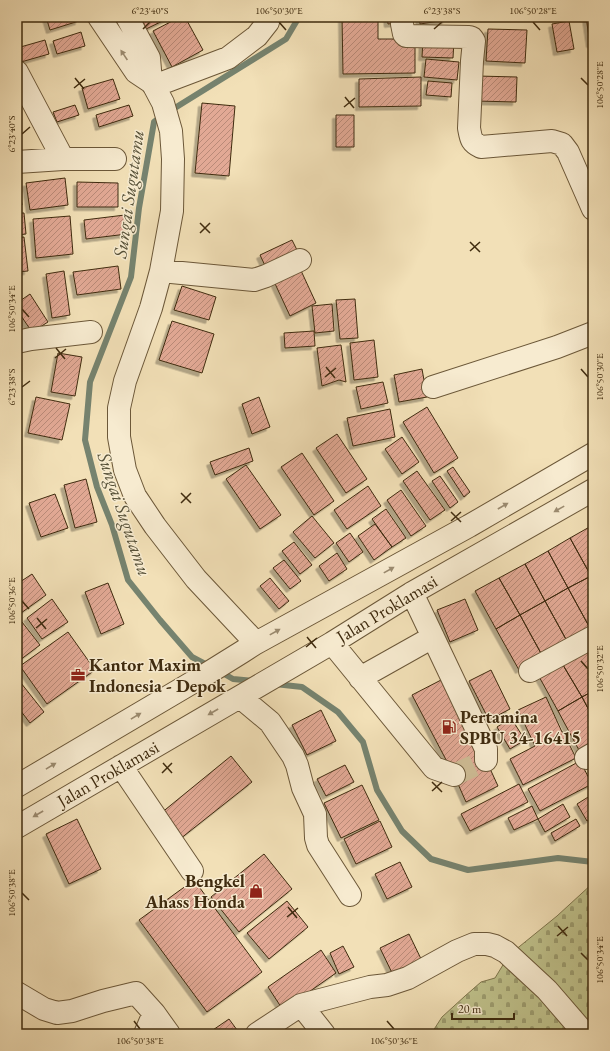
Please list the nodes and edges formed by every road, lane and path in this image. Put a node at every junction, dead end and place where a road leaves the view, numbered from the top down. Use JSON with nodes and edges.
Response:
{"nodes":[{"id":1,"x":99,"y":17,"type":"edge"},
{"id":2,"x":126,"y":17,"type":"edge"},
{"id":3,"x":269,"y":17,"type":"edge"},
{"id":4,"x":402,"y":24,"type":"dead end"},
{"id":5,"x":17,"y":72,"type":"edge"},
{"id":6,"x":156,"y":91,"type":"junction"},
{"id":7,"x":115,"y":158,"type":"dead end"},
{"id":8,"x":63,"y":159,"type":"junction"},
{"id":9,"x":17,"y":162,"type":"edge"},
{"id":10,"x":593,"y":209,"type":"edge"},
{"id":11,"x":300,"y":260,"type":"dead end"},
{"id":12,"x":161,"y":271,"type":"junction"},
{"id":13,"x":91,"y":332,"type":"dead end"},
{"id":14,"x":593,"y":333,"type":"edge"},
{"id":15,"x":17,"y":342,"type":"edge"},
{"id":16,"x":433,"y":387,"type":"dead end"},
{"id":17,"x":593,"y":454,"type":"edge"},
{"id":18,"x":593,"y":490,"type":"edge"},
{"id":19,"x":412,"y":593,"type":"junction"},
{"id":20,"x":593,"y":637,"type":"edge"},
{"id":21,"x":433,"y":638,"type":"junction"},
{"id":22,"x":332,"y":643,"type":"junction"},
{"id":23,"x":249,"y":648,"type":"junction"},
{"id":24,"x":530,"y":671,"type":"dead end"},
{"id":25,"x":360,"y":678,"type":"junction"},
{"id":26,"x":244,"y":695,"type":"junction"},
{"id":27,"x":486,"y":760,"type":"dead end"},
{"id":28,"x":121,"y":766,"type":"junction"},
{"id":29,"x":454,"y":775,"type":"tunnel mouth"},
{"id":30,"x":17,"y":786,"type":"edge"},
{"id":31,"x":17,"y":827,"type":"edge"},
{"id":32,"x":192,"y":871,"type":"dead end"},
{"id":33,"x":350,"y":895,"type":"dead end"},
{"id":34,"x":17,"y":993,"type":"edge"},
{"id":35,"x":301,"y":1005,"type":"junction"},
{"id":36,"x":154,"y":1013,"type":"junction"},
{"id":37,"x":145,"y":1034,"type":"edge"},
{"id":38,"x":169,"y":1034,"type":"edge"},
{"id":39,"x":257,"y":1034,"type":"edge"},
{"id":40,"x":324,"y":1034,"type":"edge"},
{"id":41,"x":585,"y":1034,"type":"edge"}],
"edges":[{"from":6,"to":1,"type":"street","one_way":true},
{"from":2,"to":6,"type":"street"},
{"from":3,"to":6,"type":"street"},
{"from":4,"to":10,"type":"street"},
{"from":5,"to":8,"type":"street"},
{"from":6,"to":12,"type":"street"},
{"from":7,"to":8,"type":"street"},
{"from":8,"to":9,"type":"street"},
{"from":11,"to":12,"type":"street"},
{"from":12,"to":23,"type":"street"},
{"from":13,"to":15,"type":"street"},
{"from":14,"to":16,"type":"street"},
{"from":23,"to":17,"type":"street","name":"Jalan Proklamasi","one_way":true},
{"from":18,"to":19,"type":"street","name":"Jalan Proklamasi","one_way":true},
{"from":19,"to":21,"type":"street"},
{"from":19,"to":22,"type":"street","name":"Jalan Proklamasi"},
{"from":20,"to":24,"type":"street"},
{"from":21,"to":25,"type":"street"},
{"from":21,"to":27,"type":"street"},
{"from":22,"to":25,"type":"street"},
{"from":22,"to":26,"type":"street","name":"Jalan Proklamasi"},
{"from":30,"to":23,"type":"street","name":"Jalan Proklamasi","one_way":true},
{"from":25,"to":29,"type":"street"},
{"from":26,"to":28,"type":"street","name":"Jalan Proklamasi","one_way":true},
{"from":26,"to":33,"type":"street"},
{"from":28,"to":31,"type":"street","name":"Jalan Proklamasi","one_way":true},
{"from":28,"to":32,"type":"street"},
{"from":34,"to":36,"type":"street"},
{"from":35,"to":39,"type":"street"},
{"from":35,"to":40,"type":"street"},
{"from":35,"to":41,"type":"street"},
{"from":36,"to":37,"type":"street"},
{"from":36,"to":38,"type":"street"}]}
